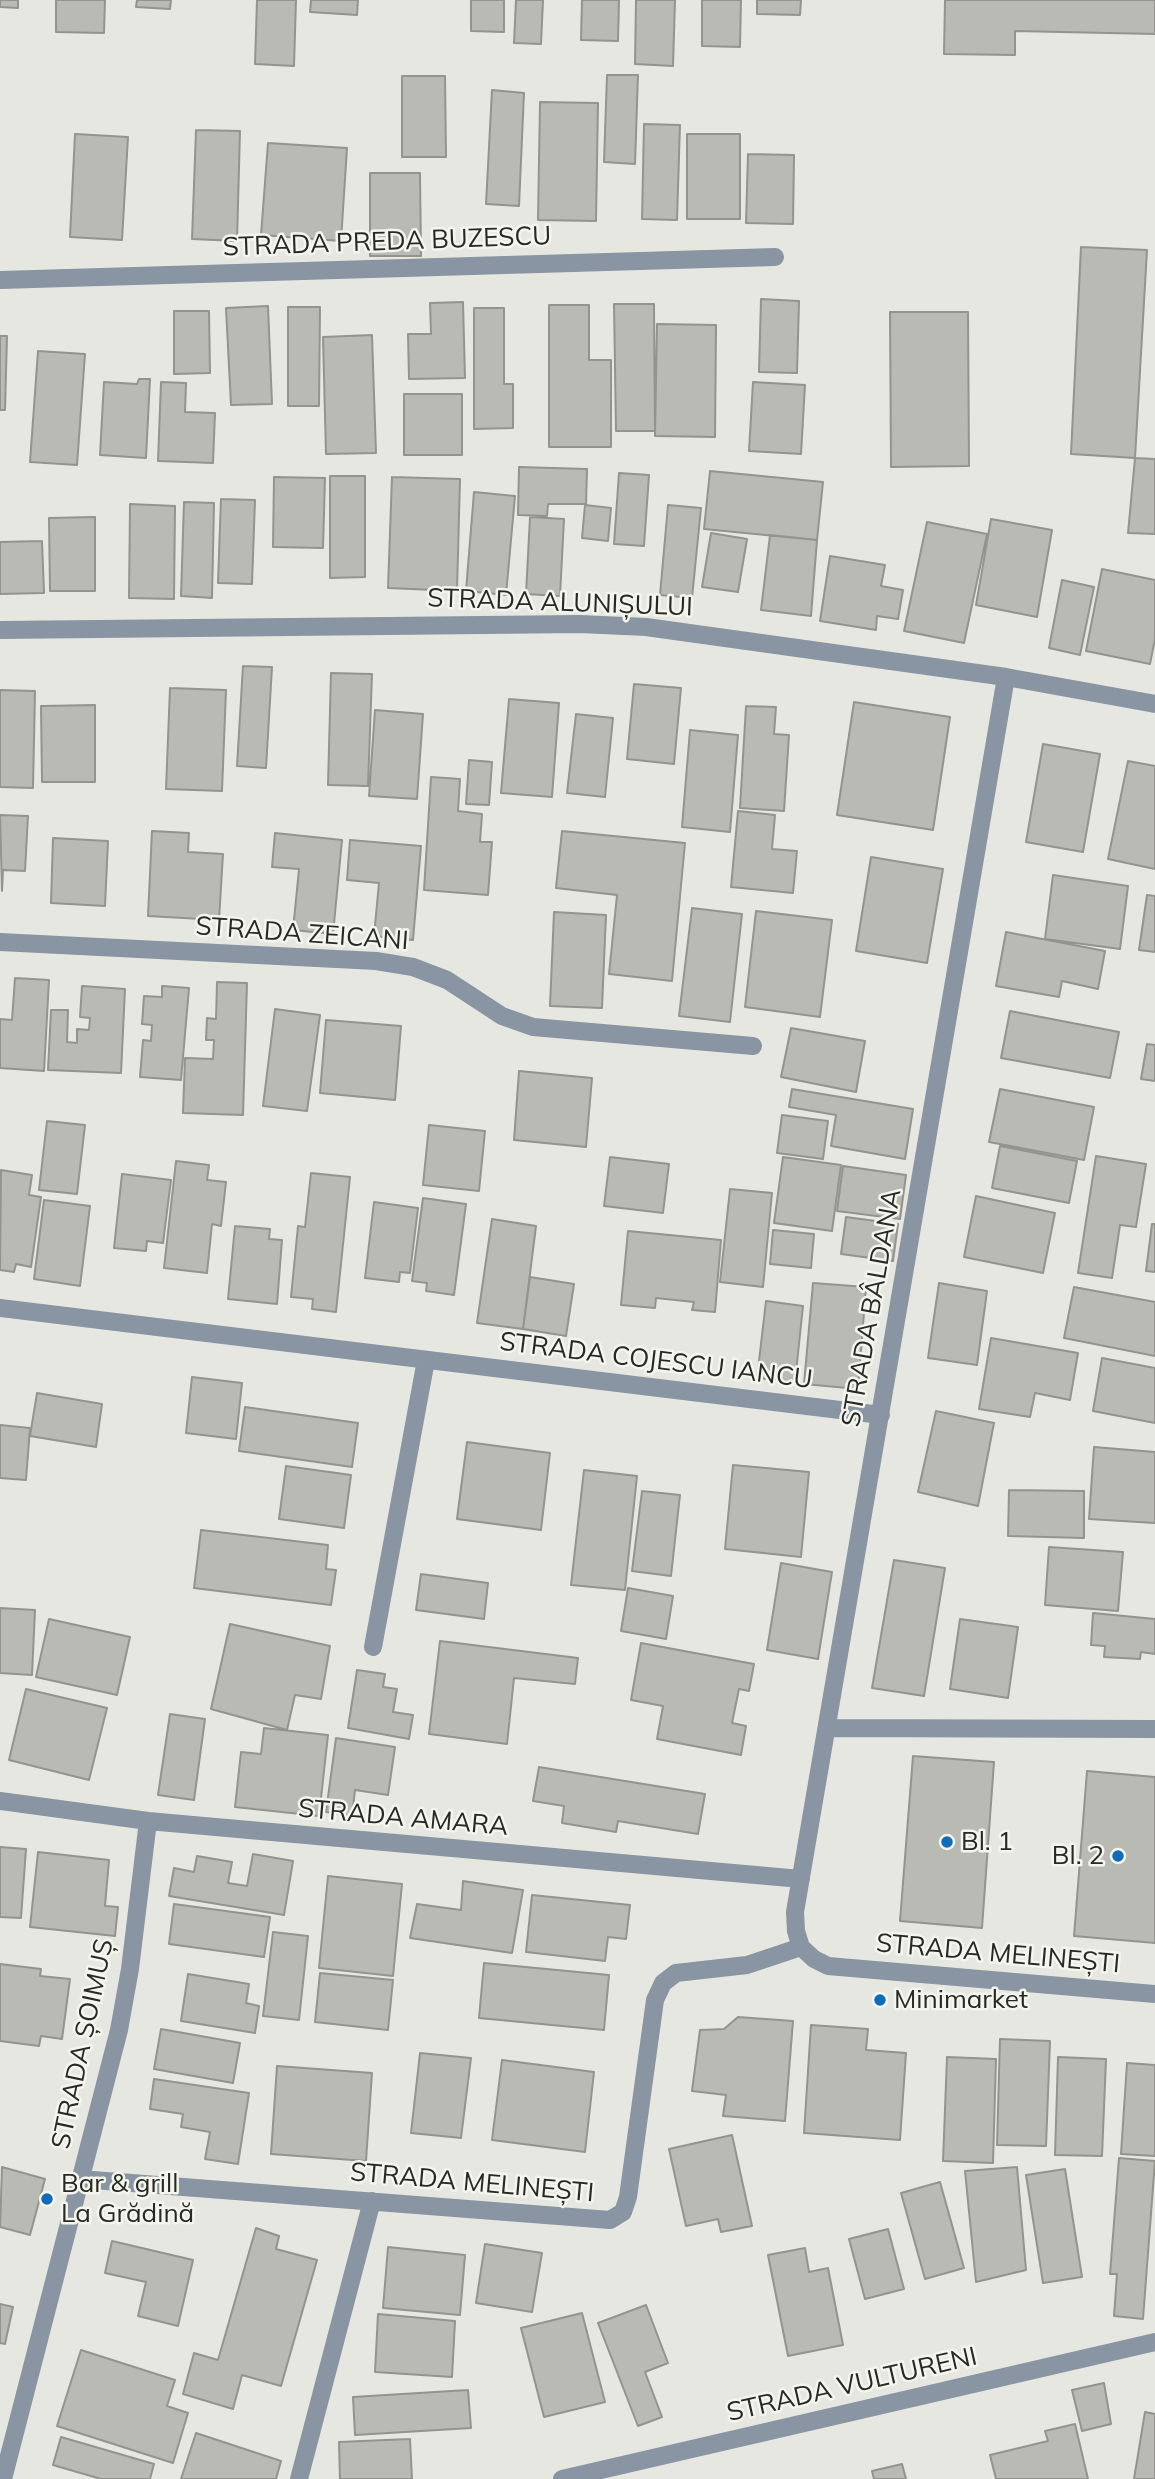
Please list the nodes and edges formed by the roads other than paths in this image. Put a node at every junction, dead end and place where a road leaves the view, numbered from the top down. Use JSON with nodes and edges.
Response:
{"nodes":[{"id":1,"x":775,"y":257,"type":"dead end"},
{"id":2,"x":0,"y":280,"type":"edge"},
{"id":3,"x":0,"y":630,"type":"edge"},
{"id":4,"x":1006,"y":677,"type":"junction"},
{"id":5,"x":1155,"y":704,"type":"edge"},
{"id":6,"x":0,"y":942,"type":"edge"},
{"id":7,"x":753,"y":1046,"type":"dead end"},
{"id":8,"x":0,"y":1308,"type":"edge"},
{"id":9,"x":426,"y":1360,"type":"junction"},
{"id":10,"x":881,"y":1415,"type":"junction"},
{"id":11,"x":373,"y":1647,"type":"dead end"},
{"id":12,"x":827,"y":1728,"type":"junction"},
{"id":13,"x":1155,"y":1730,"type":"edge"},
{"id":14,"x":0,"y":1801,"type":"edge"},
{"id":15,"x":148,"y":1821,"type":"junction"},
{"id":16,"x":801,"y":1879,"type":"junction"},
{"id":17,"x":801,"y":1947,"type":"junction"},
{"id":18,"x":1155,"y":1994,"type":"edge"},
{"id":19,"x":80,"y":2179,"type":"junction"},
{"id":20,"x":372,"y":2201,"type":"junction"},
{"id":21,"x":1155,"y":2342,"type":"edge"},
{"id":22,"x":3,"y":2479,"type":"edge"},
{"id":23,"x":299,"y":2479,"type":"edge"},
{"id":24,"x":562,"y":2479,"type":"edge"}],
"edges":[{"from":1,"to":2,"type":"street","name":"STRADA PREDA BUZESCU"},
{"from":3,"to":4,"type":"street","name":"STRADA ALUNIȘULUI"},
{"from":4,"to":5,"type":"street","name":"STRADA ALUNIȘULUI"},
{"from":4,"to":10,"type":"street","name":"STRADA BÂLDANA"},
{"from":6,"to":7,"type":"street","name":"STRADA ZEICANI"},
{"from":8,"to":9,"type":"street","name":"STRADA COJESCU IANCU"},
{"from":9,"to":10,"type":"street","name":"STRADA COJESCU IANCU"},
{"from":9,"to":11,"type":"street"},
{"from":10,"to":12,"type":"street","name":"STRADA BÂLDANA"},
{"from":12,"to":13,"type":"street"},
{"from":12,"to":16,"type":"street","name":"STRADA BÂLDANA"},
{"from":14,"to":15,"type":"street","name":"STRADA AMARA"},
{"from":15,"to":16,"type":"street","name":"STRADA AMARA"},
{"from":15,"to":19,"type":"street","name":"STRADA ȘOIMUȘ"},
{"from":16,"to":17,"type":"street","name":"STRADA BÂLDANA"},
{"from":17,"to":18,"type":"street","name":"STRADA MELINEȘTI"},
{"from":17,"to":20,"type":"street","name":"STRADA MELINEȘTI"},
{"from":19,"to":20,"type":"street","name":"STRADA MELINEȘTI"},
{"from":19,"to":22,"type":"street","name":"STRADA ȘOIMUȘ"},
{"from":20,"to":23,"type":"street"},
{"from":21,"to":24,"type":"street","name":"STRADA VULTURENI"}]}
